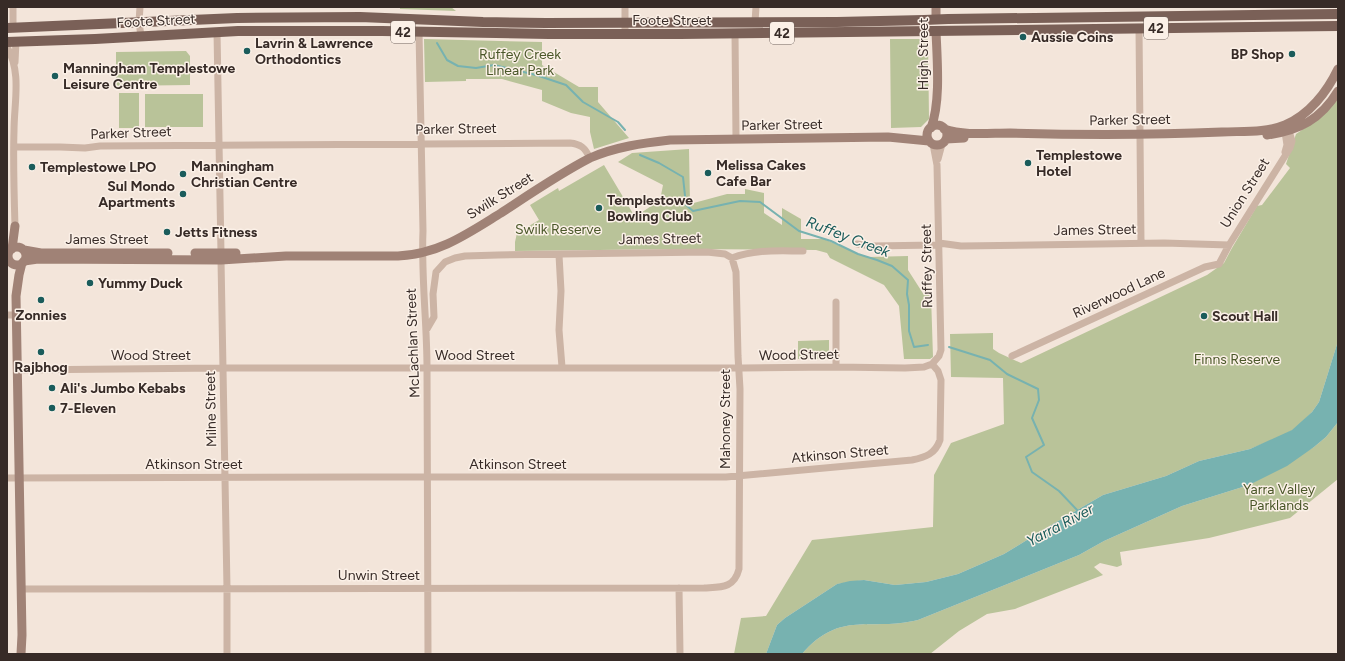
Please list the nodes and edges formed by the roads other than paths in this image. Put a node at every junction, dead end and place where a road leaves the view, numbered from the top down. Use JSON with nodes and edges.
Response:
{"nodes":[{"id":1,"x":13,"y":7,"type":"edge"},
{"id":2,"x":142,"y":7,"type":"edge"},
{"id":3,"x":625,"y":7,"type":"edge"},
{"id":4,"x":756,"y":7,"type":"edge"},
{"id":5,"x":936,"y":7,"type":"edge"},
{"id":6,"x":1335,"y":7,"type":"edge"},
{"id":7,"x":1315,"y":14,"type":"junction"},
{"id":8,"x":1338,"y":14,"type":"edge"},
{"id":9,"x":216,"y":18,"type":"junction"},
{"id":10,"x":419,"y":20,"type":"junction"},
{"id":11,"x":936,"y":20,"type":"junction"},
{"id":12,"x":144,"y":21,"type":"junction"},
{"id":13,"x":755,"y":22,"type":"junction"},
{"id":14,"x":625,"y":23,"type":"junction"},
{"id":15,"x":51,"y":26,"type":"junction"},
{"id":16,"x":1338,"y":26,"type":"edge"},
{"id":17,"x":10,"y":28,"type":"edge"},
{"id":18,"x":1139,"y":28,"type":"junction"},
{"id":19,"x":936,"y":31,"type":"junction"},
{"id":20,"x":217,"y":32,"type":"junction"},
{"id":21,"x":419,"y":32,"type":"junction"},
{"id":22,"x":625,"y":34,"type":"junction"},
{"id":23,"x":735,"y":34,"type":"junction"},
{"id":24,"x":141,"y":36,"type":"junction"},
{"id":25,"x":52,"y":40,"type":"junction"},
{"id":26,"x":10,"y":43,"type":"edge"},
{"id":27,"x":1338,"y":69,"type":"edge"},
{"id":28,"x":1338,"y":91,"type":"edge"},
{"id":29,"x":937,"y":101,"type":"junction"},
{"id":30,"x":930,"y":128,"type":"junction"},
{"id":31,"x":943,"y":128,"type":"junction"},
{"id":32,"x":1286,"y":130,"type":"junction"},
{"id":33,"x":1140,"y":134,"type":"junction"},
{"id":34,"x":1068,"y":135,"type":"junction"},
{"id":35,"x":888,"y":137,"type":"junction"},
{"id":36,"x":736,"y":139,"type":"junction"},
{"id":37,"x":937,"y":142,"type":"junction"},
{"id":38,"x":218,"y":144,"type":"junction"},
{"id":39,"x":422,"y":144,"type":"junction"},
{"id":40,"x":14,"y":147,"type":"junction"},
{"id":41,"x":590,"y":158,"type":"junction"},
{"id":42,"x":15,"y":226,"type":"joint"},
{"id":43,"x":1141,"y":243,"type":"junction"},
{"id":44,"x":857,"y":244,"type":"dead end"},
{"id":45,"x":1229,"y":245,"type":"junction"},
{"id":46,"x":939,"y":246,"type":"junction"},
{"id":47,"x":19,"y":249,"type":"junction"},
{"id":48,"x":803,"y":251,"type":"dead end"},
{"id":49,"x":423,"y":253,"type":"junction"},
{"id":50,"x":558,"y":254,"type":"junction"},
{"id":51,"x":69,"y":256,"type":"junction"},
{"id":52,"x":221,"y":256,"type":"junction"},
{"id":53,"x":732,"y":258,"type":"junction"},
{"id":54,"x":11,"y":262,"type":"junction"},
{"id":55,"x":23,"y":262,"type":"junction"},
{"id":56,"x":16,"y":296,"type":"junction"},
{"id":57,"x":836,"y":302,"type":"dead end"},
{"id":58,"x":7,"y":315,"type":"edge"},
{"id":59,"x":17,"y":315,"type":"junction"},
{"id":60,"x":427,"y":329,"type":"junction"},
{"id":61,"x":1012,"y":356,"type":"dead end"},
{"id":62,"x":932,"y":364,"type":"junction"},
{"id":63,"x":562,"y":367,"type":"junction"},
{"id":64,"x":836,"y":367,"type":"junction"},
{"id":65,"x":223,"y":368,"type":"junction"},
{"id":66,"x":428,"y":368,"type":"junction"},
{"id":67,"x":739,"y":368,"type":"junction"},
{"id":68,"x":18,"y":370,"type":"junction"},
{"id":69,"x":739,"y":476,"type":"junction"},
{"id":70,"x":225,"y":477,"type":"junction"},
{"id":71,"x":428,"y":477,"type":"junction"},
{"id":72,"x":7,"y":478,"type":"edge"},
{"id":73,"x":19,"y":478,"type":"junction"},
{"id":74,"x":734,"y":580,"type":"joint"},
{"id":75,"x":227,"y":588,"type":"junction"},
{"id":76,"x":429,"y":588,"type":"junction"},
{"id":77,"x":679,"y":588,"type":"junction"},
{"id":78,"x":22,"y":589,"type":"junction"},
{"id":79,"x":21,"y":654,"type":"edge"},
{"id":80,"x":227,"y":654,"type":"edge"},
{"id":81,"x":428,"y":654,"type":"edge"},
{"id":82,"x":680,"y":654,"type":"edge"}],
"edges":[{"from":1,"to":17,"type":"street"},
{"from":2,"to":12,"type":"street"},
{"from":3,"to":14,"type":"street"},
{"from":4,"to":13,"type":"street"},
{"from":5,"to":11,"type":"main road","name":"High Street"},
{"from":6,"to":7,"type":"main road","number":"42"},
{"from":7,"to":8,"type":"main road","name":"Foote Street"},
{"from":7,"to":11,"type":"main road","name":"Foote Street","number":"42"},
{"from":9,"to":10,"type":"main road","name":"Foote Street","number":"42"},
{"from":9,"to":12,"type":"main road","name":"Foote Street","number":"42"},
{"from":9,"to":20,"type":"main road"},
{"from":10,"to":14,"type":"main road","name":"Foote Street","number":"42"},
{"from":10,"to":21,"type":"main road"},
{"from":11,"to":13,"type":"main road","name":"Foote Street","number":"42"},
{"from":11,"to":19,"type":"main road","name":"High Street"},
{"from":12,"to":15,"type":"main road","name":"Foote Street","number":"42"},
{"from":12,"to":24,"type":"street"},
{"from":13,"to":14,"type":"main road","name":"Foote Street","number":"42"},
{"from":14,"to":22,"type":"street"},
{"from":15,"to":17,"type":"main road","name":"Foote Street","number":"42"},
{"from":15,"to":25,"type":"main road"},
{"from":16,"to":18,"type":"main road","name":"Foote Street","number":"42"},
{"from":17,"to":26,"type":"main road"},
{"from":18,"to":19,"type":"main road","name":"Foote Street","number":"42"},
{"from":18,"to":33,"type":"street"},
{"from":19,"to":23,"type":"main road","name":"Foote Street","number":"42"},
{"from":19,"to":29,"type":"main road","name":"High Street"},
{"from":20,"to":21,"type":"main road","name":"Foote Street","number":"42"},
{"from":20,"to":24,"type":"main road","name":"Foote Street","number":"42"},
{"from":20,"to":38,"type":"street","name":"Milne Street"},
{"from":21,"to":22,"type":"main road","name":"Foote Street","number":"42"},
{"from":21,"to":39,"type":"street","name":"McLachlan Street"},
{"from":22,"to":23,"type":"main road","name":"Foote Street","number":"42"},
{"from":23,"to":36,"type":"street"},
{"from":24,"to":25,"type":"main road","name":"Foote Street","number":"42"},
{"from":25,"to":26,"type":"main road","name":"Foote Street","number":"42"},
{"from":26,"to":40,"type":"street"},
{"from":27,"to":32,"type":"main road"},
{"from":28,"to":32,"type":"main road"},
{"from":29,"to":30,"type":"main road","name":"High Street"},
{"from":29,"to":31,"type":"main road","name":"High Street"},
{"from":30,"to":31,"type":"main road"},
{"from":30,"to":35,"type":"main road","name":"Parker Street"},
{"from":30,"to":37,"type":"main road"},
{"from":31,"to":34,"type":"main road","name":"Parker Street"},
{"from":31,"to":37,"type":"main road"},
{"from":32,"to":33,"type":"main road","name":"Parker Street"},
{"from":32,"to":45,"type":"street","name":"Union Street"},
{"from":33,"to":34,"type":"main road","name":"Parker Street"},
{"from":33,"to":43,"type":"street"},
{"from":34,"to":37,"type":"main road","name":"Parker Street"},
{"from":35,"to":36,"type":"main road","name":"Parker Street"},
{"from":35,"to":37,"type":"main road","name":"Parker Street"},
{"from":36,"to":41,"type":"main road","name":"Parker Street"},
{"from":37,"to":46,"type":"street","name":"Ruffey Street"},
{"from":38,"to":39,"type":"street","name":"Parker Street"},
{"from":38,"to":40,"type":"street","name":"Parker Street"},
{"from":38,"to":52,"type":"street","name":"Milne Street"},
{"from":39,"to":41,"type":"street","name":"Parker Street"},
{"from":39,"to":49,"type":"street","name":"McLachlan Street"},
{"from":40,"to":42,"type":"street"},
{"from":41,"to":49,"type":"main road","name":"Swilk Street"},
{"from":42,"to":47,"type":"main road"},
{"from":43,"to":45,"type":"street","name":"James Street"},
{"from":43,"to":46,"type":"street","name":"James Street"},
{"from":44,"to":46,"type":"street","name":"James Street"},
{"from":45,"to":61,"type":"street","name":"Riverwood Lane"},
{"from":46,"to":62,"type":"street","name":"Ruffey Street"},
{"from":47,"to":51,"type":"main road","name":"James Street"},
{"from":47,"to":54,"type":"main road"},
{"from":47,"to":55,"type":"main road"},
{"from":48,"to":53,"type":"street"},
{"from":49,"to":52,"type":"main road","name":"James Street"},
{"from":49,"to":60,"type":"street","name":"McLachlan Street"},
{"from":50,"to":53,"type":"street","name":"James Street"},
{"from":50,"to":60,"type":"street","name":"James Street"},
{"from":50,"to":63,"type":"street"},
{"from":51,"to":52,"type":"main road","name":"James Street"},
{"from":51,"to":55,"type":"main road","name":"James Street"},
{"from":52,"to":65,"type":"street","name":"Milne Street"},
{"from":53,"to":67,"type":"street","name":"Mahoney Street"},
{"from":54,"to":55,"type":"main road"},
{"from":54,"to":56,"type":"main road"},
{"from":55,"to":56,"type":"main road"},
{"from":56,"to":59,"type":"main road"},
{"from":57,"to":64,"type":"street"},
{"from":58,"to":59,"type":"street"},
{"from":59,"to":68,"type":"main road"},
{"from":60,"to":66,"type":"street","name":"McLachlan Street"},
{"from":62,"to":64,"type":"street","name":"Wood Street"},
{"from":62,"to":69,"type":"street","name":"Atkinson Street"},
{"from":63,"to":66,"type":"street","name":"Wood Street"},
{"from":63,"to":67,"type":"street","name":"Wood Street"},
{"from":64,"to":67,"type":"street","name":"Wood Street"},
{"from":65,"to":66,"type":"street","name":"Wood Street"},
{"from":65,"to":68,"type":"street","name":"Wood Street"},
{"from":65,"to":70,"type":"street","name":"Milne Street"},
{"from":66,"to":71,"type":"street","name":"McLachlan Street"},
{"from":67,"to":69,"type":"street","name":"Mahoney Street"},
{"from":68,"to":73,"type":"main road"},
{"from":69,"to":71,"type":"street","name":"Atkinson Street"},
{"from":69,"to":74,"type":"street","name":"Mahoney Street"},
{"from":70,"to":71,"type":"street","name":"Atkinson Street"},
{"from":70,"to":73,"type":"street","name":"Atkinson Street"},
{"from":70,"to":75,"type":"street","name":"Milne Street"},
{"from":71,"to":76,"type":"street","name":"McLachlan Street"},
{"from":72,"to":73,"type":"street","name":"Atkinson Street"},
{"from":73,"to":78,"type":"main road"},
{"from":74,"to":77,"type":"street","name":"Unwin Street"},
{"from":75,"to":76,"type":"street","name":"Unwin Street"},
{"from":75,"to":78,"type":"street","name":"Unwin Street"},
{"from":75,"to":80,"type":"street","name":"Milne Street"},
{"from":76,"to":77,"type":"street","name":"Unwin Street"},
{"from":76,"to":81,"type":"street","name":"McLachlan Street"},
{"from":77,"to":82,"type":"street"},
{"from":78,"to":79,"type":"main road"}]}
